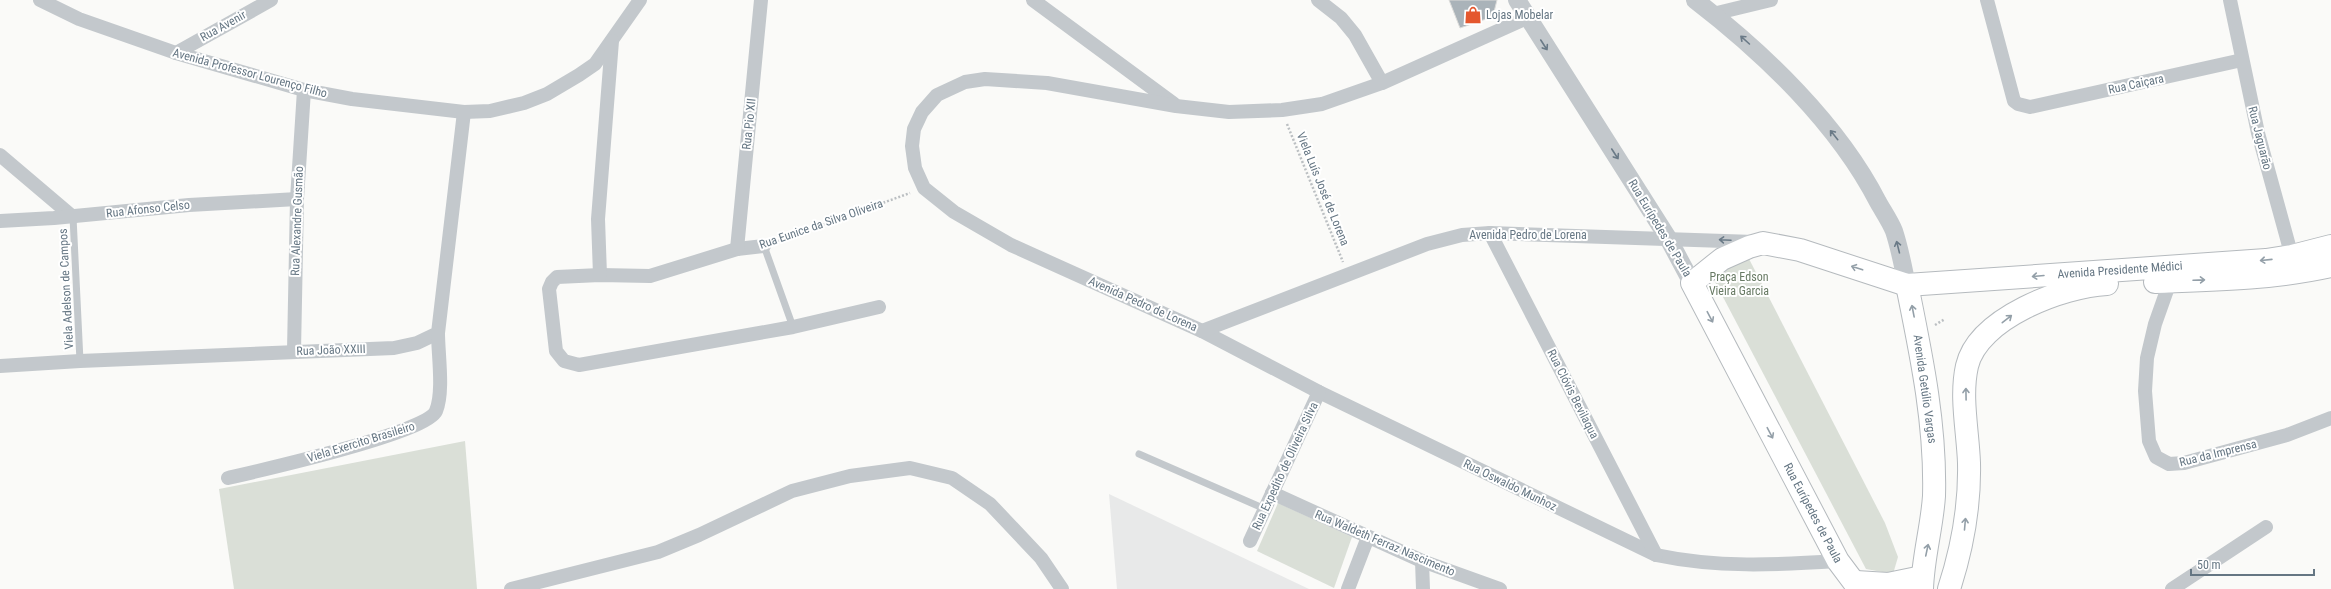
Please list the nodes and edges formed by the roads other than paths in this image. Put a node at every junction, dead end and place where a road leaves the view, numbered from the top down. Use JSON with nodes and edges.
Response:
{"nodes":[{"id":1,"x":40,"y":0,"type":"edge"},
{"id":2,"x":271,"y":0,"type":"edge"},
{"id":3,"x":640,"y":0,"type":"edge"},
{"id":4,"x":761,"y":0,"type":"edge"},
{"id":5,"x":1318,"y":0,"type":"edge"},
{"id":6,"x":1517,"y":0,"type":"edge"},
{"id":7,"x":1695,"y":0,"type":"edge"},
{"id":8,"x":1771,"y":0,"type":"edge"},
{"id":9,"x":1987,"y":0,"type":"edge"},
{"id":10,"x":2230,"y":0,"type":"edge"},
{"id":11,"x":1041,"y":2,"type":"edge"},
{"id":12,"x":1713,"y":14,"type":"junction"},
{"id":13,"x":1526,"y":18,"type":"junction"},
{"id":14,"x":612,"y":40,"type":"junction"},
{"id":15,"x":176,"y":53,"type":"junction"},
{"id":16,"x":2242,"y":60,"type":"junction"},
{"id":17,"x":1382,"y":83,"type":"junction"},
{"id":18,"x":304,"y":90,"type":"junction"},
{"id":19,"x":1176,"y":106,"type":"junction"},
{"id":20,"x":464,"y":112,"type":"junction"},
{"id":21,"x":0,"y":155,"type":"edge"},
{"id":22,"x":297,"y":199,"type":"junction"},
{"id":23,"x":73,"y":217,"type":"junction"},
{"id":24,"x":0,"y":221,"type":"edge"},
{"id":25,"x":1490,"y":233,"type":"junction"},
{"id":26,"x":1668,"y":238,"type":"junction"},
{"id":27,"x":1764,"y":243,"type":"junction"},
{"id":28,"x":764,"y":246,"type":"joint"},
{"id":29,"x":2331,"y":246,"type":"edge"},
{"id":30,"x":737,"y":249,"type":"junction"},
{"id":31,"x":2294,"y":265,"type":"junction"},
{"id":32,"x":2331,"y":266,"type":"edge"},
{"id":33,"x":2173,"y":274,"type":"junction"},
{"id":34,"x":600,"y":275,"type":"junction"},
{"id":35,"x":1692,"y":283,"type":"junction"},
{"id":36,"x":1907,"y":285,"type":"junction"},
{"id":37,"x":879,"y":307,"type":"dead end"},
{"id":38,"x":792,"y":327,"type":"junction"},
{"id":39,"x":1202,"y":331,"type":"junction"},
{"id":40,"x":438,"y":333,"type":"junction"},
{"id":41,"x":294,"y":351,"type":"junction"},
{"id":42,"x":80,"y":361,"type":"junction"},
{"id":43,"x":0,"y":366,"type":"edge"},
{"id":44,"x":1319,"y":392,"type":"junction"},
{"id":45,"x":2331,"y":418,"type":"edge"},
{"id":46,"x":1139,"y":454,"type":"dead end"},
{"id":47,"x":228,"y":478,"type":"dead end"},
{"id":48,"x":1272,"y":493,"type":"junction"},
{"id":49,"x":1265,"y":509,"type":"junction"},
{"id":50,"x":2266,"y":527,"type":"dead end"},
{"id":51,"x":1368,"y":537,"type":"junction"},
{"id":52,"x":1250,"y":541,"type":"dead end"},
{"id":53,"x":1656,"y":556,"type":"junction"},
{"id":54,"x":1422,"y":561,"type":"junction"},
{"id":55,"x":1838,"y":561,"type":"junction"},
{"id":56,"x":1922,"y":583,"type":"edge"},
{"id":57,"x":1858,"y":586,"type":"edge"},
{"id":58,"x":1494,"y":588,"type":"edge"},
{"id":59,"x":511,"y":589,"type":"edge"},
{"id":60,"x":1062,"y":589,"type":"edge"},
{"id":61,"x":1348,"y":589,"type":"edge"},
{"id":62,"x":1423,"y":589,"type":"edge"},
{"id":63,"x":1948,"y":589,"type":"edge"},
{"id":64,"x":2172,"y":589,"type":"edge"}],
"edges":[{"from":1,"to":15,"type":"street","name":"Avenida Professor Lourenço Filho"},
{"from":2,"to":15,"type":"street","name":"Rua Avenir"},
{"from":3,"to":14,"type":"street","name":"Avenida Professor Lourenço Filho"},
{"from":4,"to":30,"type":"street","name":"Rua Pio XII"},
{"from":5,"to":17,"type":"street"},
{"from":6,"to":13,"type":"street","name":"Rua Eurípedes de Paula"},
{"from":7,"to":12,"type":"street"},
{"from":8,"to":12,"type":"street"},
{"from":9,"to":16,"type":"street","name":"Rua Caiçara"},
{"from":10,"to":16,"type":"street","name":"Rua Jaguarão"},
{"from":11,"to":19,"type":"street"},
{"from":36,"to":12,"type":"street","one_way":true},
{"from":13,"to":17,"type":"street"},
{"from":13,"to":26,"type":"street","name":"Rua Eurípedes de Paula","one_way":true},
{"from":14,"to":20,"type":"street","name":"Avenida Professor Lourenço Filho"},
{"from":14,"to":34,"type":"street"},
{"from":15,"to":18,"type":"street","name":"Avenida Professor Lourenço Filho"},
{"from":16,"to":31,"type":"street","name":"Rua Jaguarão"},
{"from":17,"to":19,"type":"street"},
{"from":18,"to":20,"type":"street","name":"Avenida Professor Lourenço Filho"},
{"from":18,"to":22,"type":"street","name":"Rua Alexandre Gusmão"},
{"from":19,"to":39,"type":"street","name":"Avenida Pedro de Lorena"},
{"from":20,"to":40,"type":"street"},
{"from":21,"to":23,"type":"street"},
{"from":22,"to":23,"type":"street","name":"Rua Afonso Celso"},
{"from":22,"to":41,"type":"street","name":"Rua Alexandre Gusmão"},
{"from":23,"to":24,"type":"street","name":"Rua Afonso Celso"},
{"from":23,"to":42,"type":"lane","name":"Viela Adelson de Campos"},
{"from":25,"to":26,"type":"street","name":"Avenida Pedro de Lorena"},
{"from":25,"to":39,"type":"street","name":"Avenida Pedro de Lorena"},
{"from":25,"to":53,"type":"street","name":"Rua Clóvis Bevilaqua"},
{"from":27,"to":26,"type":"street","name":"Avenida Pedro de Lorena","one_way":true},
{"from":26,"to":35,"type":"street","name":"Rua Eurípedes de Paula"},
{"from":27,"to":35,"type":"main road","name":"Avenida Pedro de Lorena"},
{"from":36,"to":27,"type":"main road","name":"Avenida Pedro de Lorena","one_way":true},
{"from":28,"to":30,"type":"street","name":"Rua Eunice da Silva Oliveira"},
{"from":28,"to":38,"type":"lane"},
{"from":29,"to":31,"type":"main road","name":"Avenida Presidente Médici"},
{"from":30,"to":34,"type":"street","name":"Rua Eunice da Silva Oliveira"},
{"from":31,"to":32,"type":"main road","name":"Avenida Presidente Médici"},
{"from":31,"to":33,"type":"main road","name":"Avenida Presidente Médici"},
{"from":33,"to":36,"type":"main road","name":"Avenida Presidente Médici","one_way":true},
{"from":33,"to":45,"type":"street","name":"Rua da Imprensa"},
{"from":63,"to":33,"type":"main road","name":"Avenida Presidente Médici","one_way":true},
{"from":34,"to":38,"type":"street","name":"Rua Eunice da Silva Oliveira"},
{"from":35,"to":55,"type":"main road","name":"Rua Eurípedes de Paula","one_way":true},
{"from":56,"to":36,"type":"main road","name":"Avenida Getúlio Vargas","one_way":true},
{"from":37,"to":38,"type":"street"},
{"from":39,"to":44,"type":"street","name":"Rua Oswaldo Munhoz"},
{"from":40,"to":41,"type":"street","name":"Rua João XXIII"},
{"from":40,"to":47,"type":"street","name":"Viela Exercito Brasileiro"},
{"from":41,"to":42,"type":"street","name":"Rua João XXIII"},
{"from":42,"to":43,"type":"street","name":"Rua João XXIII"},
{"from":44,"to":48,"type":"street","name":"Rua Expedito de Oliveira Silva"},
{"from":44,"to":53,"type":"street","name":"Rua Oswaldo Munhoz"},
{"from":46,"to":49,"type":"lane"},
{"from":48,"to":49,"type":"street","name":"Rua Expedito de Oliveira Silva"},
{"from":48,"to":51,"type":"street","name":"Rua Waldeth Ferraz Nascimento"},
{"from":49,"to":52,"type":"street","name":"Rua Expedito de Oliveira Silva"},
{"from":50,"to":64,"type":"street"},
{"from":51,"to":54,"type":"street","name":"Rua Waldeth Ferraz Nascimento"},
{"from":51,"to":61,"type":"street"},
{"from":53,"to":55,"type":"street","name":"Rua Oswaldo Munhoz"},
{"from":54,"to":58,"type":"street","name":"Rua Waldeth Ferraz Nascimento"},
{"from":54,"to":62,"type":"street"},
{"from":55,"to":57,"type":"main road","name":"Rua Eurípedes de Paula"},
{"from":56,"to":57,"type":"main road"},
{"from":59,"to":60,"type":"street"}]}
